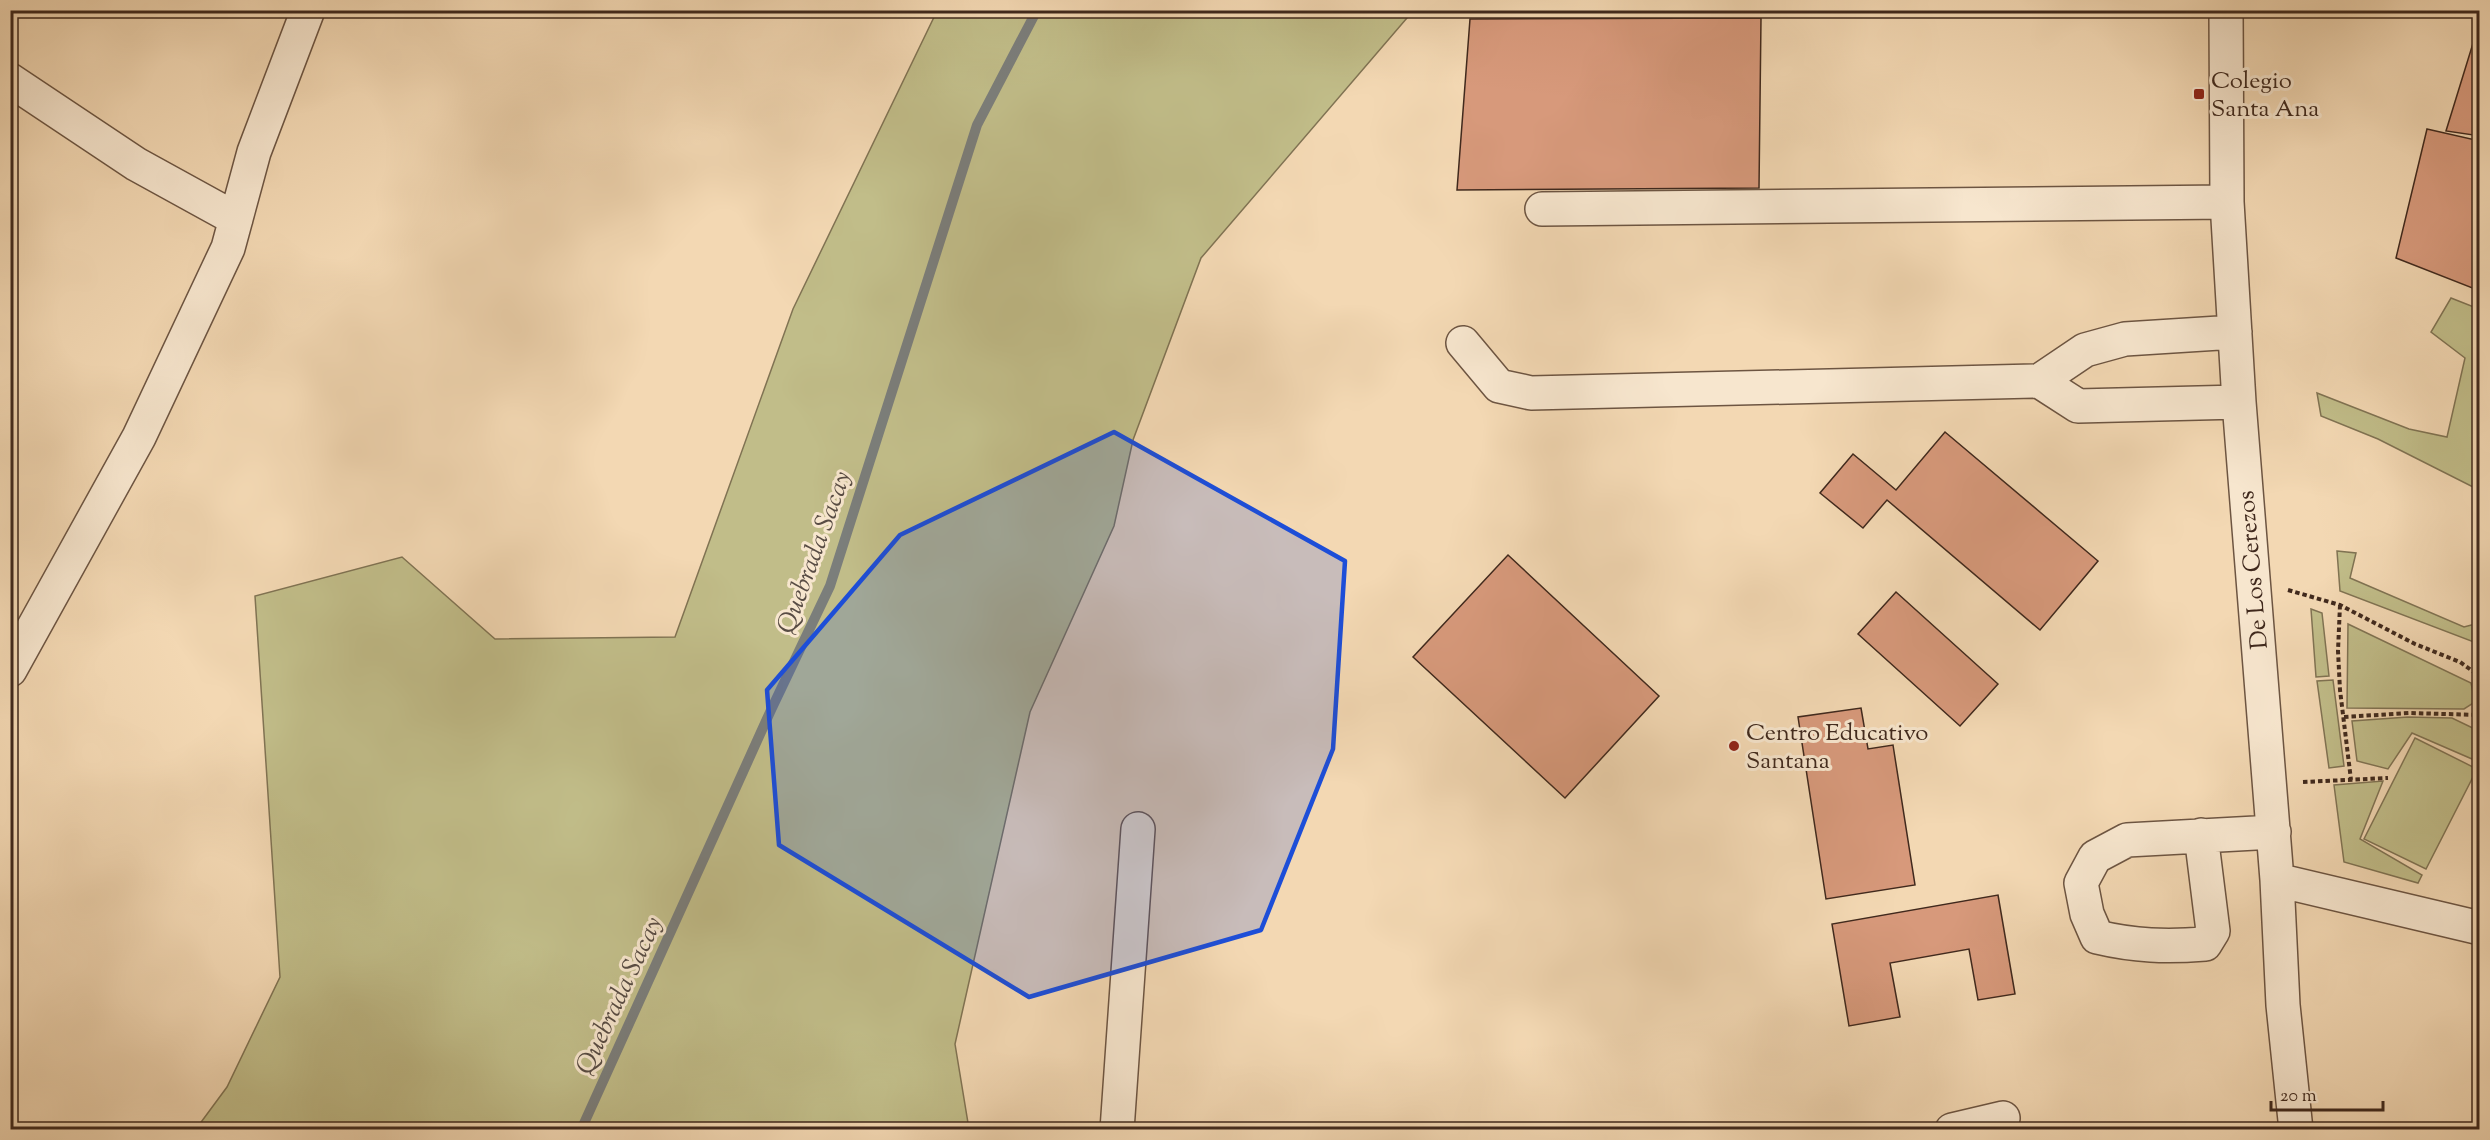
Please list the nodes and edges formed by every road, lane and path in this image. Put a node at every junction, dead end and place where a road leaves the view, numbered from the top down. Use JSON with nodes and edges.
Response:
{"nodes":[{"id":1,"x":308,"y":10,"type":"edge"},
{"id":2,"x":2226,"y":10,"type":"edge"},
{"id":3,"x":10,"y":80,"type":"edge"},
{"id":4,"x":2228,"y":202,"type":"junction"},
{"id":5,"x":1542,"y":209,"type":"dead end"},
{"id":6,"x":236,"y":219,"type":"junction"},
{"id":7,"x":2235,"y":332,"type":"junction"},
{"id":8,"x":1462,"y":344,"type":"dead end"},
{"id":9,"x":2039,"y":381,"type":"junction"},
{"id":10,"x":2239,"y":402,"type":"junction"},
{"id":11,"x":2253,"y":580,"type":"junction"},
{"id":12,"x":2340,"y":605,"type":"junction"},
{"id":13,"x":10,"y":670,"type":"edge"},
{"id":14,"x":2480,"y":681,"type":"edge"},
{"id":15,"x":2480,"y":714,"type":"edge"},
{"id":16,"x":2344,"y":717,"type":"junction"},
{"id":17,"x":2388,"y":778,"type":"dead end"},
{"id":18,"x":2351,"y":780,"type":"junction"},
{"id":19,"x":2270,"y":784,"type":"junction"},
{"id":20,"x":1138,"y":829,"type":"dead end"},
{"id":21,"x":2274,"y":832,"type":"junction"},
{"id":22,"x":2201,"y":835,"type":"junction"},
{"id":23,"x":2277,"y":879,"type":"junction"},
{"id":24,"x":2480,"y":928,"type":"edge"},
{"id":25,"x":2003,"y":1118,"type":"dead end"},
{"id":26,"x":1117,"y":1130,"type":"edge"},
{"id":27,"x":1952,"y":1130,"type":"edge"},
{"id":28,"x":2296,"y":1130,"type":"edge"}],
"edges":[{"from":1,"to":6,"type":"street"},
{"from":2,"to":4,"type":"street","name":"De Los Cerezos"},
{"from":3,"to":6,"type":"street"},
{"from":4,"to":5,"type":"street"},
{"from":4,"to":7,"type":"street","name":"De Los Cerezos"},
{"from":6,"to":13,"type":"street"},
{"from":7,"to":9,"type":"street"},
{"from":7,"to":10,"type":"street","name":"De Los Cerezos"},
{"from":8,"to":9,"type":"street"},
{"from":9,"to":10,"type":"street"},
{"from":10,"to":11,"type":"street","name":"De Los Cerezos"},
{"from":11,"to":12,"type":"path"},
{"from":11,"to":19,"type":"street","name":"De Los Cerezos"},
{"from":12,"to":14,"type":"path"},
{"from":12,"to":16,"type":"path"},
{"from":15,"to":16,"type":"path"},
{"from":16,"to":18,"type":"path"},
{"from":17,"to":18,"type":"path"},
{"from":18,"to":19,"type":"path"},
{"from":19,"to":21,"type":"street","name":"De Los Cerezos"},
{"from":20,"to":26,"type":"street"},
{"from":21,"to":22,"type":"street"},
{"from":21,"to":23,"type":"street","name":"De Los Cerezos"},
{"from":22,"to":22,"type":"street"},
{"from":23,"to":24,"type":"street"},
{"from":23,"to":28,"type":"street","name":"De Los Cerezos"},
{"from":25,"to":27,"type":"street"}]}
